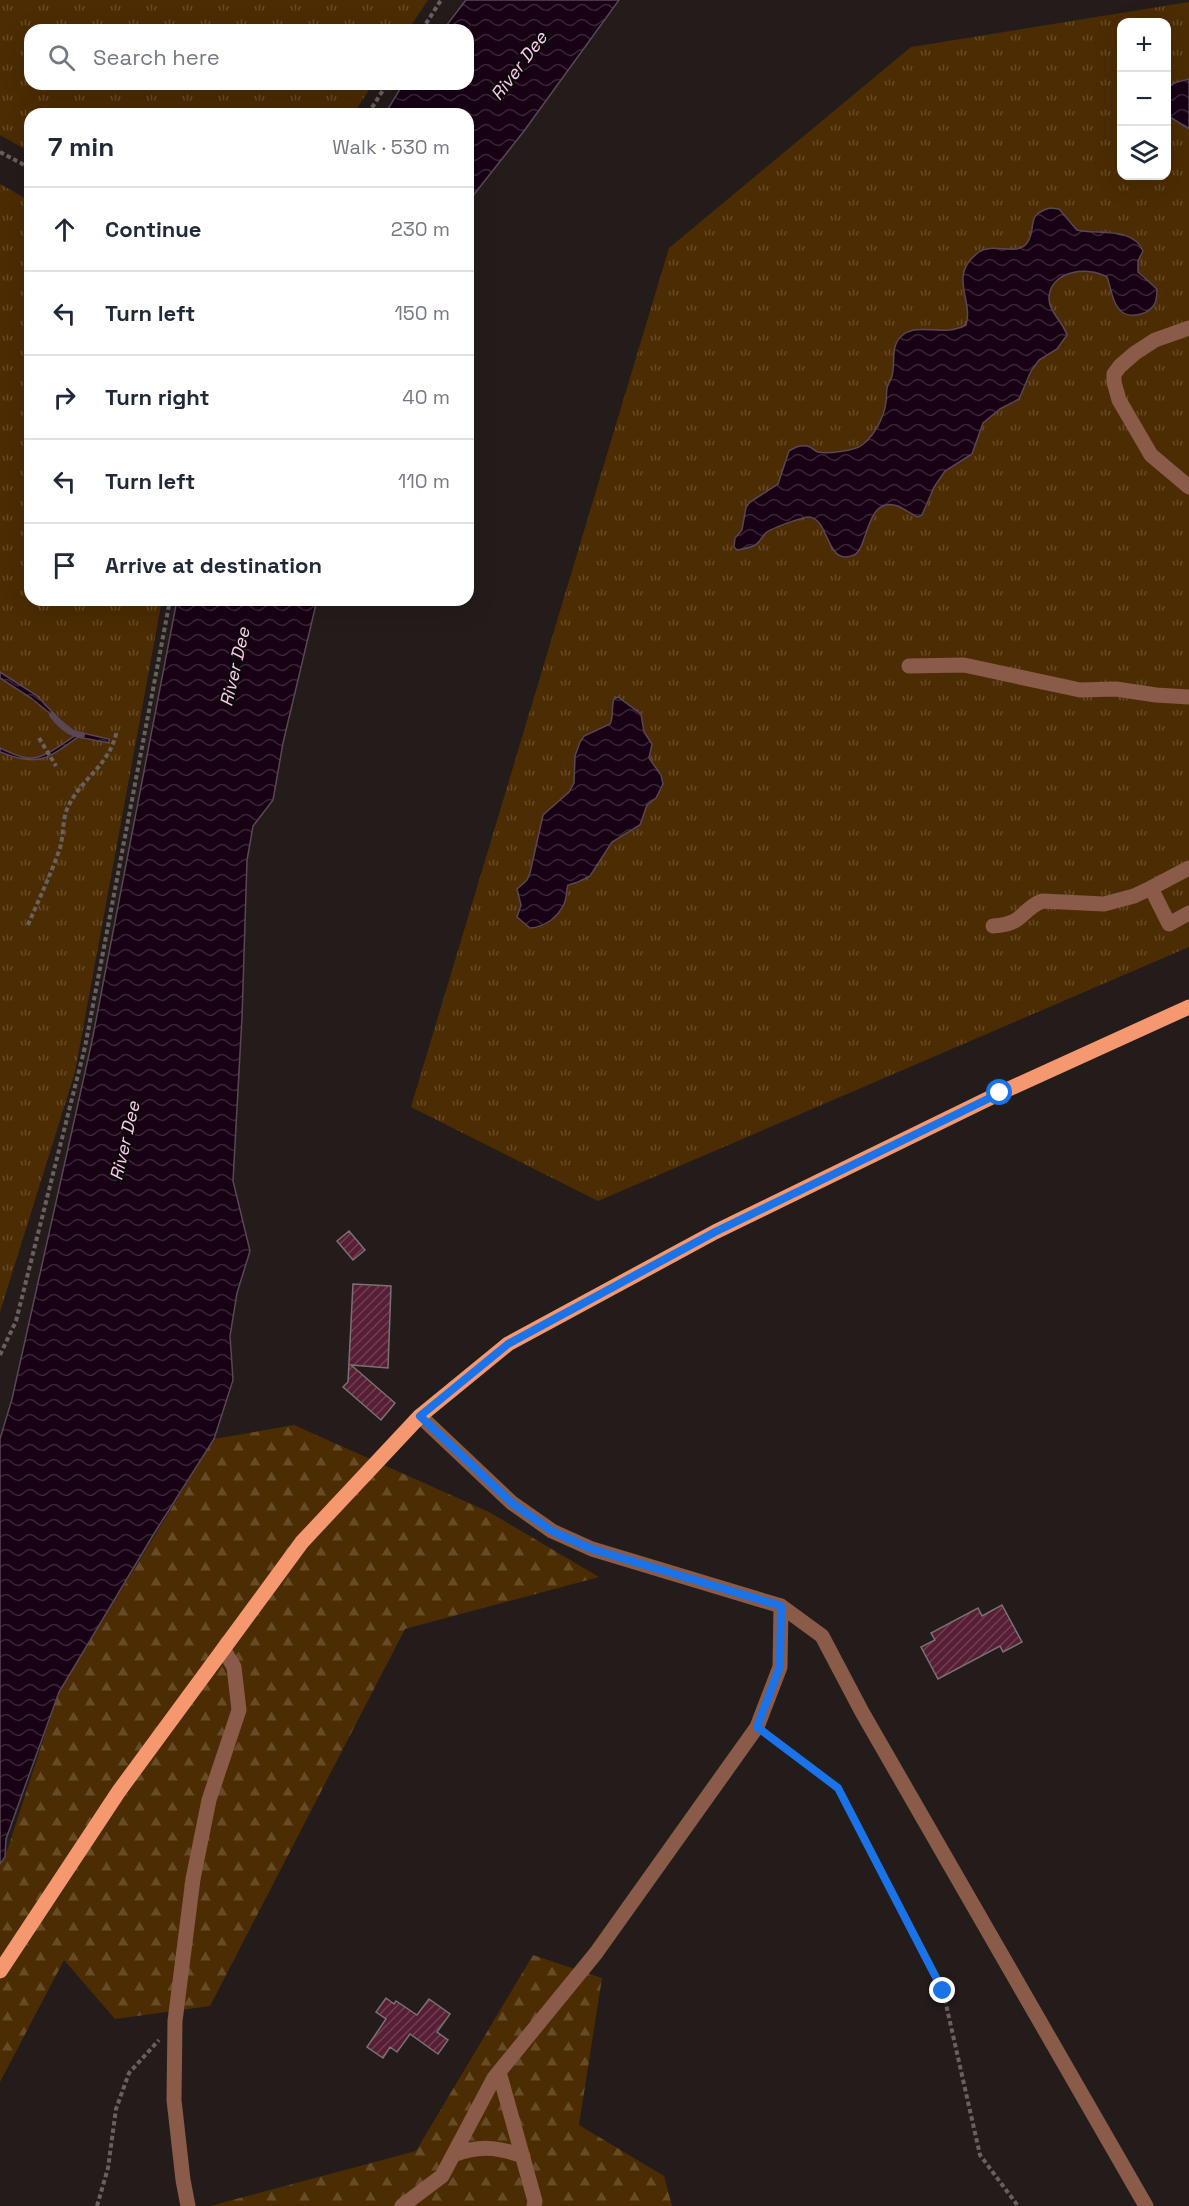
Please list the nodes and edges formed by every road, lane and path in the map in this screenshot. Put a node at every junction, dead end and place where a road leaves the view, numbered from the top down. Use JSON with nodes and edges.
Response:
{"nodes":[{"id":1,"x":441,"y":0,"type":"edge"},
{"id":2,"x":426,"y":24,"type":"edge"},
{"id":3,"x":383,"y":90,"type":"edge"},
{"id":4,"x":372,"y":108,"type":"edge"},
{"id":5,"x":0,"y":152,"type":"edge"},
{"id":6,"x":24,"y":165,"type":"edge"},
{"id":7,"x":1189,"y":328,"type":"edge"},
{"id":8,"x":1189,"y":488,"type":"edge"},
{"id":9,"x":169,"y":606,"type":"edge"},
{"id":10,"x":909,"y":666,"type":"dead end"},
{"id":11,"x":1189,"y":697,"type":"edge"},
{"id":12,"x":117,"y":730,"type":"dead end"},
{"id":13,"x":39,"y":738,"type":"dead end"},
{"id":14,"x":56,"y":766,"type":"dead end"},
{"id":15,"x":1189,"y":868,"type":"edge"},
{"id":16,"x":1151,"y":888,"type":"junction"},
{"id":17,"x":1189,"y":914,"type":"edge"},
{"id":18,"x":28,"y":925,"type":"dead end"},
{"id":19,"x":993,"y":926,"type":"dead end"},
{"id":20,"x":1189,"y":1007,"type":"edge"},
{"id":21,"x":0,"y":1355,"type":"edge"},
{"id":22,"x":420,"y":1416,"type":"junction"},
{"id":23,"x":781,"y":1606,"type":"junction"},
{"id":24,"x":224,"y":1650,"type":"junction"},
{"id":25,"x":757,"y":1727,"type":"junction"},
{"id":26,"x":0,"y":1971,"type":"edge"},
{"id":27,"x":175,"y":2021,"type":"junction"},
{"id":28,"x":499,"y":2072,"type":"junction"},
{"id":29,"x":453,"y":2155,"type":"junction"},
{"id":30,"x":523,"y":2156,"type":"junction"},
{"id":31,"x":97,"y":2206,"type":"edge"},
{"id":32,"x":188,"y":2206,"type":"edge"},
{"id":33,"x":402,"y":2206,"type":"edge"},
{"id":34,"x":534,"y":2206,"type":"edge"},
{"id":35,"x":1018,"y":2206,"type":"edge"},
{"id":36,"x":1146,"y":2206,"type":"edge"}],
"edges":[{"from":1,"to":2,"type":"path"},
{"from":3,"to":4,"type":"path"},
{"from":5,"to":6,"type":"path"},
{"from":7,"to":8,"type":"street"},
{"from":9,"to":21,"type":"path"},
{"from":10,"to":11,"type":"street"},
{"from":12,"to":18,"type":"path"},
{"from":13,"to":14,"type":"path"},
{"from":15,"to":16,"type":"street"},
{"from":16,"to":17,"type":"street"},
{"from":16,"to":19,"type":"street"},
{"from":20,"to":22,"type":"main road"},
{"from":22,"to":23,"type":"street"},
{"from":22,"to":24,"type":"main road"},
{"from":23,"to":25,"type":"street"},
{"from":23,"to":36,"type":"street"},
{"from":24,"to":26,"type":"main road"},
{"from":24,"to":27,"type":"street"},
{"from":25,"to":28,"type":"street"},
{"from":25,"to":35,"type":"path"},
{"from":27,"to":31,"type":"path"},
{"from":27,"to":32,"type":"street"},
{"from":28,"to":29,"type":"street"},
{"from":28,"to":30,"type":"street"},
{"from":29,"to":30,"type":"street"},
{"from":29,"to":33,"type":"street"},
{"from":30,"to":34,"type":"street"}]}
